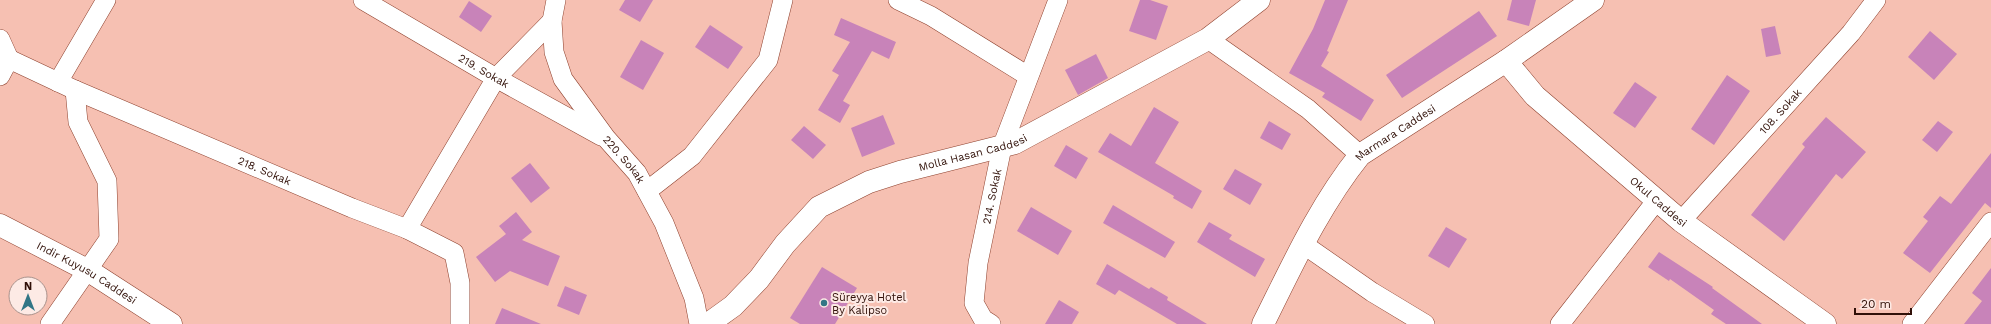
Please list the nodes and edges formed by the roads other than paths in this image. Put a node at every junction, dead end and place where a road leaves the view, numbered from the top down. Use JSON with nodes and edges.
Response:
{"nodes":[{"id":1,"x":106,"y":0,"type":"edge"},
{"id":2,"x":363,"y":0,"type":"edge"},
{"id":3,"x":556,"y":0,"type":"edge"},
{"id":4,"x":782,"y":0,"type":"edge"},
{"id":5,"x":898,"y":0,"type":"edge"},
{"id":6,"x":1058,"y":0,"type":"edge"},
{"id":7,"x":1258,"y":0,"type":"edge"},
{"id":8,"x":1593,"y":0,"type":"edge"},
{"id":9,"x":1876,"y":0,"type":"edge"},
{"id":10,"x":552,"y":21,"type":"junction"},
{"id":11,"x":0,"y":39,"type":"edge"},
{"id":12,"x":1208,"y":39,"type":"junction"},
{"id":13,"x":9,"y":59,"type":"junction"},
{"id":14,"x":1506,"y":62,"type":"junction"},
{"id":15,"x":0,"y":76,"type":"edge"},
{"id":16,"x":1028,"y":76,"type":"junction"},
{"id":17,"x":496,"y":78,"type":"junction"},
{"id":18,"x":58,"y":82,"type":"junction"},
{"id":19,"x":75,"y":90,"type":"junction"},
{"id":20,"x":606,"y":138,"type":"junction"},
{"id":21,"x":1002,"y":147,"type":"junction"},
{"id":22,"x":1360,"y":155,"type":"junction"},
{"id":23,"x":647,"y":192,"type":"junction"},
{"id":24,"x":1657,"y":200,"type":"junction"},
{"id":25,"x":1682,"y":221,"type":"junction"},
{"id":26,"x":1991,"y":222,"type":"edge"},
{"id":27,"x":0,"y":225,"type":"edge"},
{"id":28,"x":407,"y":229,"type":"junction"},
{"id":29,"x":1303,"y":244,"type":"junction"},
{"id":30,"x":89,"y":271,"type":"junction"},
{"id":31,"x":1816,"y":322,"type":"edge"},
{"id":32,"x":50,"y":324,"type":"edge"},
{"id":33,"x":172,"y":324,"type":"edge"},
{"id":34,"x":460,"y":324,"type":"edge"},
{"id":35,"x":699,"y":324,"type":"edge"},
{"id":36,"x":708,"y":324,"type":"edge"},
{"id":37,"x":991,"y":324,"type":"edge"},
{"id":38,"x":1263,"y":324,"type":"edge"},
{"id":39,"x":1426,"y":324,"type":"edge"},
{"id":40,"x":1560,"y":324,"type":"edge"},
{"id":41,"x":1912,"y":324,"type":"edge"}],
"edges":[{"from":1,"to":18,"type":"street"},
{"from":2,"to":17,"type":"street","name":"219. Sokak"},
{"from":3,"to":10,"type":"street","name":"220. Sokak"},
{"from":4,"to":23,"type":"street"},
{"from":5,"to":16,"type":"street"},
{"from":6,"to":16,"type":"street","name":"214. Sokak"},
{"from":7,"to":12,"type":"street","name":"Molla Hasan Caddesi"},
{"from":8,"to":14,"type":"street","name":"Marmara Caddesi"},
{"from":9,"to":25,"type":"street","name":"108. Sokak"},
{"from":10,"to":17,"type":"street"},
{"from":10,"to":20,"type":"street","name":"220. Sokak"},
{"from":11,"to":13,"type":"street"},
{"from":12,"to":21,"type":"street","name":"Molla Hasan Caddesi"},
{"from":12,"to":22,"type":"street"},
{"from":13,"to":15,"type":"street"},
{"from":13,"to":18,"type":"street","name":"218. Sokak"},
{"from":14,"to":22,"type":"street","name":"Marmara Caddesi"},
{"from":14,"to":24,"type":"street","name":"Okul Caddesi"},
{"from":16,"to":21,"type":"street","name":"214. Sokak"},
{"from":17,"to":20,"type":"street","name":"219. Sokak"},
{"from":17,"to":28,"type":"street"},
{"from":18,"to":19,"type":"street","name":"218. Sokak"},
{"from":19,"to":28,"type":"street","name":"218. Sokak"},
{"from":19,"to":30,"type":"street"},
{"from":20,"to":23,"type":"street","name":"220. Sokak"},
{"from":21,"to":36,"type":"street","name":"Molla Hasan Caddesi"},
{"from":21,"to":37,"type":"street","name":"214. Sokak"},
{"from":22,"to":29,"type":"street","name":"Marmara Caddesi"},
{"from":23,"to":35,"type":"street","name":"220. Sokak"},
{"from":24,"to":25,"type":"street","name":"Okul Caddesi"},
{"from":24,"to":40,"type":"street"},
{"from":25,"to":31,"type":"street","name":"Okul Caddesi"},
{"from":26,"to":41,"type":"street"},
{"from":27,"to":30,"type":"street","name":"Indir Kuyusu Caddesi"},
{"from":28,"to":34,"type":"street","name":"218. Sokak"},
{"from":29,"to":38,"type":"street","name":"Marmara Caddesi"},
{"from":29,"to":39,"type":"street"},
{"from":30,"to":32,"type":"street"},
{"from":30,"to":33,"type":"street","name":"Indir Kuyusu Caddesi"}]}
